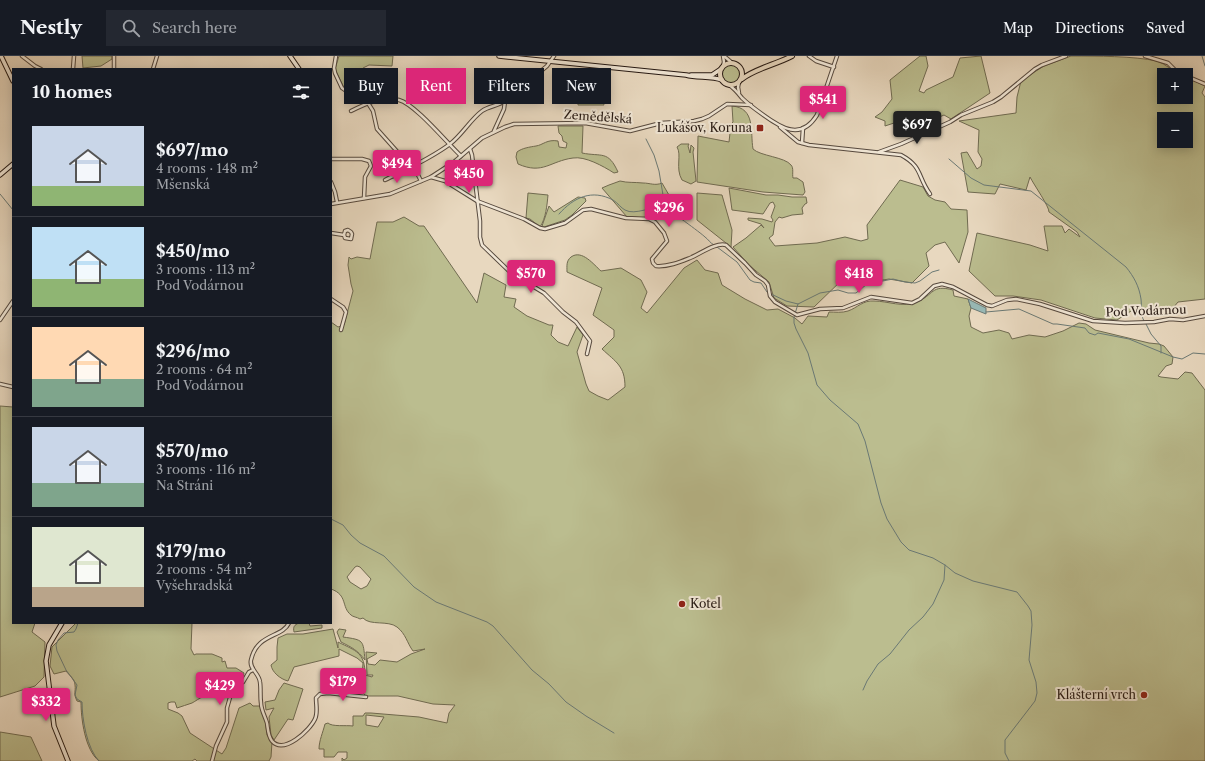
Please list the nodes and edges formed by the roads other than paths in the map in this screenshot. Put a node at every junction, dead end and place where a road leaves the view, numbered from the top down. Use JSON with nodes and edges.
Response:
{"nodes":[{"id":1,"x":1,"y":56,"type":"edge"},
{"id":2,"x":22,"y":56,"type":"edge"},
{"id":3,"x":74,"y":56,"type":"edge"},
{"id":4,"x":114,"y":56,"type":"edge"},
{"id":5,"x":157,"y":56,"type":"edge"},
{"id":6,"x":336,"y":56,"type":"edge"},
{"id":7,"x":499,"y":56,"type":"edge"},
{"id":8,"x":554,"y":56,"type":"edge"},
{"id":9,"x":724,"y":56,"type":"edge"},
{"id":10,"x":792,"y":56,"type":"edge"},
{"id":11,"x":809,"y":56,"type":"edge"},
{"id":12,"x":837,"y":56,"type":"edge"},
{"id":13,"x":1066,"y":56,"type":"edge"},
{"id":14,"x":1145,"y":56,"type":"edge"},
{"id":15,"x":291,"y":57,"type":"edge"},
{"id":16,"x":550,"y":61,"type":"junction"},
{"id":17,"x":731,"y":62,"type":"junction"},
{"id":18,"x":834,"y":67,"type":"junction"},
{"id":19,"x":39,"y":68,"type":"edge"},
{"id":20,"x":73,"y":68,"type":"edge"},
{"id":21,"x":114,"y":68,"type":"edge"},
{"id":22,"x":153,"y":68,"type":"edge"},
{"id":23,"x":298,"y":68,"type":"edge"},
{"id":24,"x":543,"y":68,"type":"edge"},
{"id":25,"x":722,"y":68,"type":"junction"},
{"id":26,"x":741,"y":68,"type":"junction"},
{"id":27,"x":764,"y":68,"type":"junction"},
{"id":28,"x":1173,"y":68,"type":"edge"},
{"id":29,"x":686,"y":75,"type":"junction"},
{"id":30,"x":12,"y":79,"type":"edge"},
{"id":31,"x":1193,"y":79,"type":"edge"},
{"id":32,"x":722,"y":80,"type":"junction"},
{"id":33,"x":740,"y":81,"type":"junction"},
{"id":34,"x":1205,"y":84,"type":"edge"},
{"id":35,"x":729,"y":85,"type":"junction"},
{"id":36,"x":344,"y":90,"type":"edge"},
{"id":37,"x":740,"y":95,"type":"junction"},
{"id":38,"x":398,"y":100,"type":"edge"},
{"id":39,"x":366,"y":104,"type":"edge"},
{"id":40,"x":369,"y":104,"type":"edge"},
{"id":41,"x":499,"y":104,"type":"edge"},
{"id":42,"x":505,"y":104,"type":"edge"},
{"id":43,"x":751,"y":105,"type":"junction"},
{"id":44,"x":351,"y":111,"type":"dead end"},
{"id":45,"x":780,"y":126,"type":"junction"},
{"id":46,"x":803,"y":128,"type":"junction"},
{"id":47,"x":493,"y":132,"type":"junction"},
{"id":48,"x":802,"y":143,"type":"junction"},
{"id":49,"x":449,"y":144,"type":"junction"},
{"id":50,"x":470,"y":149,"type":"junction"},
{"id":51,"x":879,"y":152,"type":"junction"},
{"id":52,"x":461,"y":156,"type":"junction"},
{"id":53,"x":332,"y":159,"type":"edge"},
{"id":54,"x":12,"y":165,"type":"edge"},
{"id":55,"x":412,"y":166,"type":"junction"},
{"id":56,"x":0,"y":175,"type":"edge"},
{"id":57,"x":431,"y":177,"type":"junction"},
{"id":58,"x":385,"y":180,"type":"dead end"},
{"id":59,"x":421,"y":181,"type":"junction"},
{"id":60,"x":332,"y":184,"type":"edge"},
{"id":61,"x":930,"y":194,"type":"dead end"},
{"id":62,"x":364,"y":198,"type":"junction"},
{"id":63,"x":477,"y":201,"type":"junction"},
{"id":64,"x":337,"y":202,"type":"junction"},
{"id":65,"x":332,"y":204,"type":"edge"},
{"id":66,"x":332,"y":233,"type":"edge"},
{"id":67,"x":344,"y":235,"type":"dead end"},
{"id":68,"x":332,"y":300,"type":"edge"},
{"id":69,"x":12,"y":302,"type":"edge"},
{"id":70,"x":1205,"y":316,"type":"edge"},
{"id":71,"x":0,"y":320,"type":"edge"},
{"id":72,"x":341,"y":330,"type":"dead end"},
{"id":73,"x":587,"y":354,"type":"dead end"},
{"id":74,"x":0,"y":384,"type":"edge"},
{"id":75,"x":12,"y":387,"type":"edge"},
{"id":76,"x":61,"y":624,"type":"edge"},
{"id":77,"x":288,"y":624,"type":"edge"},
{"id":78,"x":251,"y":664,"type":"junction"},
{"id":79,"x":253,"y":670,"type":"junction"},
{"id":80,"x":247,"y":673,"type":"junction"},
{"id":81,"x":366,"y":697,"type":"dead end"},
{"id":82,"x":68,"y":761,"type":"edge"},
{"id":83,"x":212,"y":761,"type":"edge"}],
"edges":[{"from":1,"to":30,"type":"street"},
{"from":2,"to":19,"type":"street"},
{"from":3,"to":20,"type":"street"},
{"from":4,"to":21,"type":"street"},
{"from":5,"to":22,"type":"street"},
{"from":6,"to":36,"type":"street"},
{"from":7,"to":16,"type":"street"},
{"from":8,"to":16,"type":"street"},
{"from":9,"to":17,"type":"street"},
{"from":9,"to":25,"type":"street"},
{"from":10,"to":27,"type":"main road"},
{"from":11,"to":18,"type":"street"},
{"from":12,"to":18,"type":"street"},
{"from":13,"to":51,"type":"street"},
{"from":14,"to":28,"type":"street"},
{"from":15,"to":23,"type":"street"},
{"from":16,"to":24,"type":"street"},
{"from":16,"to":29,"type":"street"},
{"from":17,"to":25,"type":"main road"},
{"from":17,"to":26,"type":"main road"},
{"from":18,"to":46,"type":"street"},
{"from":25,"to":29,"type":"street"},
{"from":25,"to":32,"type":"main road"},
{"from":26,"to":27,"type":"main road"},
{"from":26,"to":33,"type":"main road"},
{"from":27,"to":33,"type":"main road"},
{"from":29,"to":32,"type":"street"},
{"from":31,"to":34,"type":"street"},
{"from":32,"to":35,"type":"main road"},
{"from":33,"to":35,"type":"main road"},
{"from":33,"to":37,"type":"street"},
{"from":35,"to":37,"type":"street"},
{"from":37,"to":43,"type":"street"},
{"from":38,"to":49,"type":"street"},
{"from":39,"to":44,"type":"street"},
{"from":40,"to":55,"type":"street"},
{"from":41,"to":49,"type":"street"},
{"from":42,"to":47,"type":"street"},
{"from":43,"to":45,"type":"street"},
{"from":43,"to":47,"type":"street","name":"Zemědělská"},
{"from":45,"to":46,"type":"street"},
{"from":45,"to":48,"type":"street"},
{"from":46,"to":48,"type":"street"},
{"from":47,"to":50,"type":"street","name":"Zemědělská"},
{"from":48,"to":51,"type":"street"},
{"from":49,"to":52,"type":"street"},
{"from":49,"to":55,"type":"street"},
{"from":50,"to":52,"type":"street","name":"Zemědělská"},
{"from":50,"to":63,"type":"street"},
{"from":51,"to":61,"type":"street"},
{"from":52,"to":57,"type":"street","name":"Zemědělská"},
{"from":53,"to":62,"type":"street"},
{"from":54,"to":56,"type":"street"},
{"from":55,"to":58,"type":"street"},
{"from":55,"to":59,"type":"street"},
{"from":57,"to":59,"type":"street"},
{"from":57,"to":63,"type":"street","name":"Pod Vodárnou"},
{"from":59,"to":62,"type":"street"},
{"from":60,"to":64,"type":"street"},
{"from":62,"to":64,"type":"street"},
{"from":63,"to":70,"type":"street","name":"Pod Vodárnou"},
{"from":63,"to":73,"type":"street"},
{"from":64,"to":65,"type":"street"},
{"from":66,"to":67,"type":"street"},
{"from":68,"to":72,"type":"street"},
{"from":69,"to":71,"type":"street"},
{"from":74,"to":75,"type":"street"},
{"from":76,"to":82,"type":"street"},
{"from":77,"to":78,"type":"street"},
{"from":78,"to":79,"type":"street"},
{"from":78,"to":80,"type":"street"},
{"from":79,"to":80,"type":"street"},
{"from":79,"to":81,"type":"street"},
{"from":80,"to":83,"type":"street"}]}
